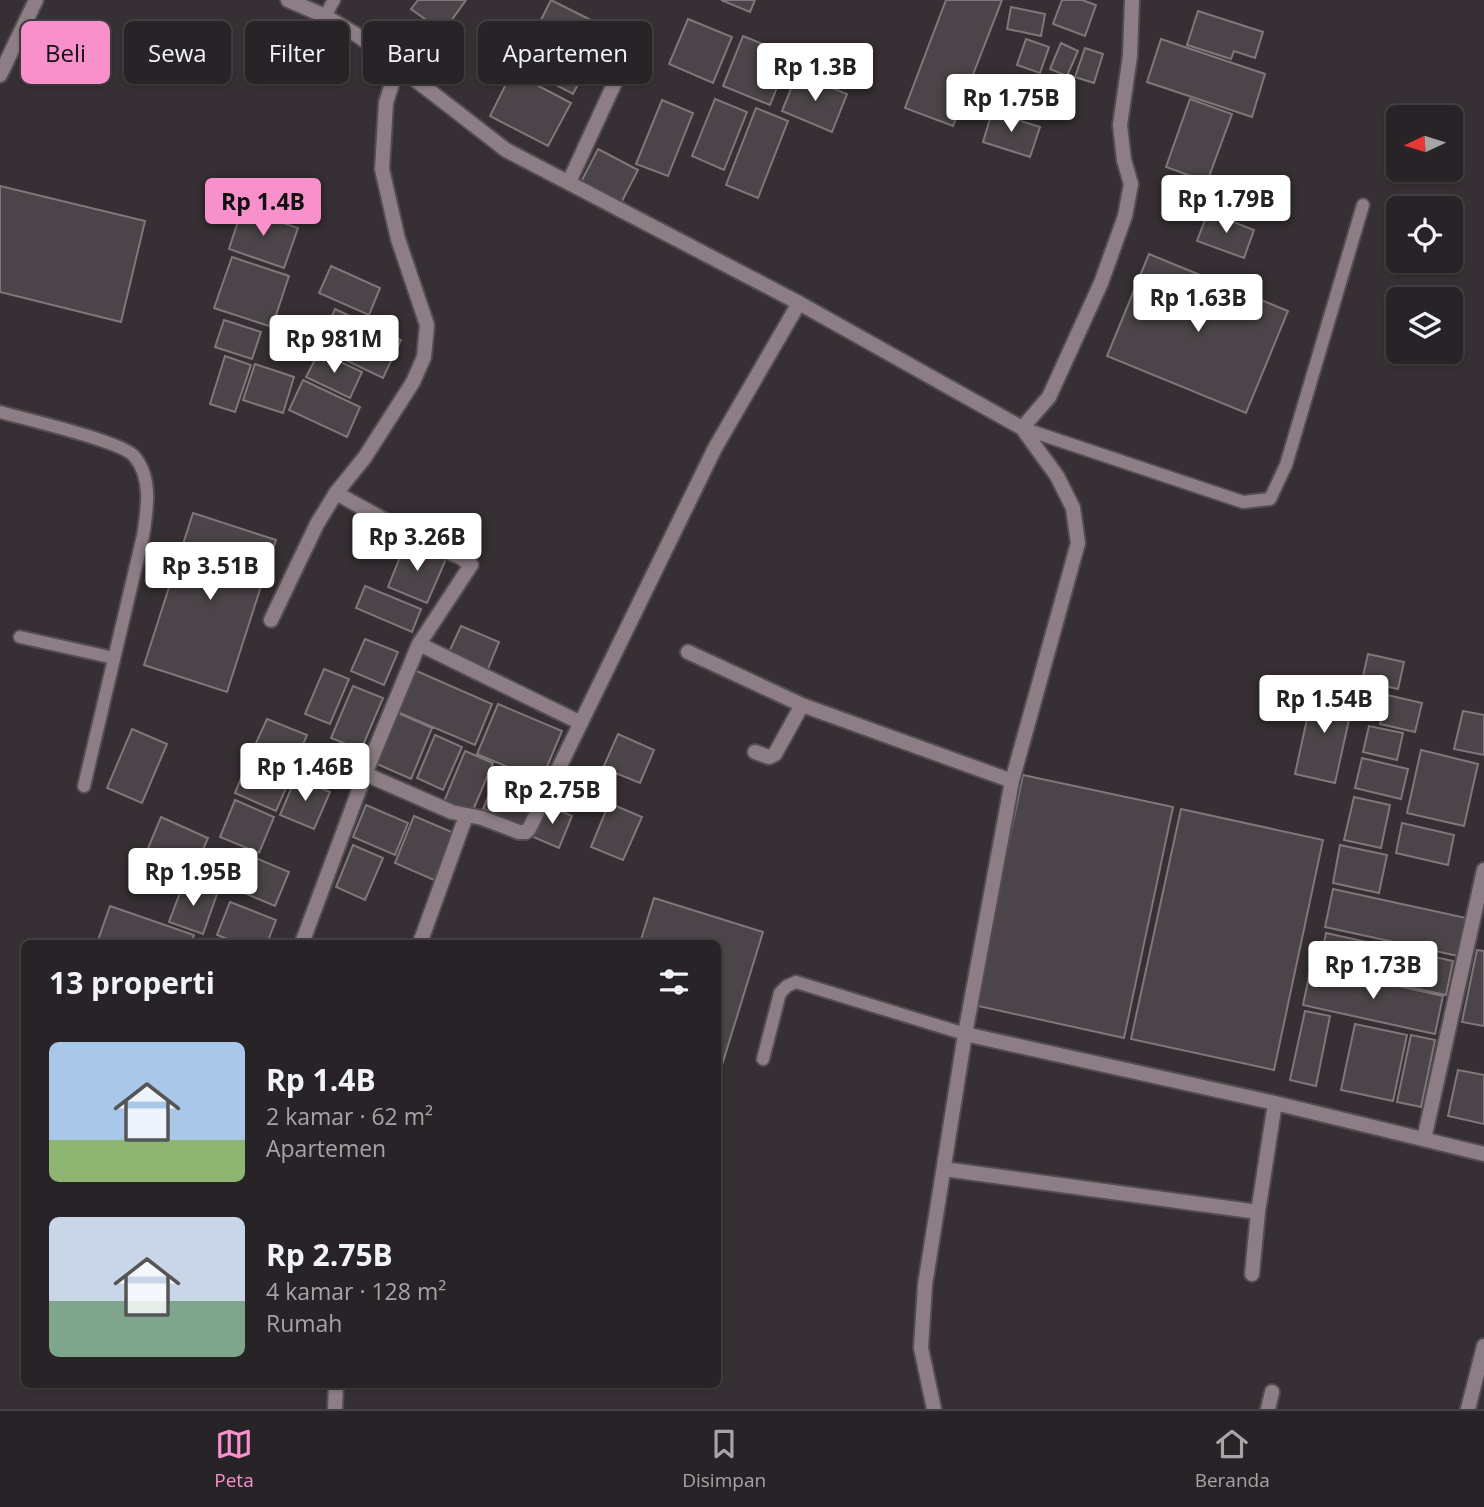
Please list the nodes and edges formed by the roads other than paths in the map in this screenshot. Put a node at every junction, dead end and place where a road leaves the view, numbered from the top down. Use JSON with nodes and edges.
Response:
{"nodes":[{"id":1,"x":36,"y":0,"type":"edge"},
{"id":2,"x":288,"y":0,"type":"edge"},
{"id":3,"x":334,"y":0,"type":"edge"},
{"id":4,"x":1132,"y":0,"type":"edge"},
{"id":5,"x":325,"y":16,"type":"junction"},
{"id":6,"x":363,"y":41,"type":"edge"},
{"id":7,"x":0,"y":75,"type":"edge"},
{"id":8,"x":392,"y":84,"type":"edge"},
{"id":9,"x":423,"y":84,"type":"edge"},
{"id":10,"x":614,"y":84,"type":"edge"},
{"id":11,"x":569,"y":182,"type":"junction"},
{"id":12,"x":1363,"y":205,"type":"dead end"},
{"id":13,"x":799,"y":303,"type":"junction"},
{"id":14,"x":0,"y":412,"type":"edge"},
{"id":15,"x":1022,"y":428,"type":"junction"},
{"id":16,"x":336,"y":493,"type":"junction"},
{"id":17,"x":271,"y":620,"type":"dead end"},
{"id":18,"x":20,"y":637,"type":"dead end"},
{"id":19,"x":419,"y":644,"type":"junction"},
{"id":20,"x":688,"y":652,"type":"dead end"},
{"id":21,"x":114,"y":658,"type":"junction"},
{"id":22,"x":802,"y":705,"type":"junction"},
{"id":23,"x":581,"y":723,"type":"junction"},
{"id":24,"x":755,"y":752,"type":"dead end"},
{"id":25,"x":365,"y":774,"type":"junction"},
{"id":26,"x":1012,"y":781,"type":"junction"},
{"id":27,"x":84,"y":786,"type":"dead end"},
{"id":28,"x":466,"y":816,"type":"junction"},
{"id":29,"x":1484,"y":870,"type":"edge"},
{"id":30,"x":303,"y":940,"type":"edge"},
{"id":31,"x":421,"y":940,"type":"edge"},
{"id":32,"x":965,"y":1034,"type":"junction"},
{"id":33,"x":763,"y":1059,"type":"dead end"},
{"id":34,"x":1275,"y":1103,"type":"junction"},
{"id":35,"x":1424,"y":1139,"type":"junction"},
{"id":36,"x":1484,"y":1154,"type":"edge"},
{"id":37,"x":944,"y":1169,"type":"junction"},
{"id":38,"x":1258,"y":1212,"type":"junction"},
{"id":39,"x":1252,"y":1274,"type":"dead end"},
{"id":40,"x":1484,"y":1346,"type":"edge"},
{"id":41,"x":336,"y":1388,"type":"edge"},
{"id":42,"x":1272,"y":1392,"type":"dead end"},
{"id":43,"x":335,"y":1409,"type":"edge"},
{"id":44,"x":933,"y":1409,"type":"edge"},
{"id":45,"x":1268,"y":1409,"type":"edge"},
{"id":46,"x":1468,"y":1409,"type":"edge"}],
"edges":[{"from":1,"to":7,"type":"street"},
{"from":2,"to":5,"type":"street"},
{"from":3,"to":5,"type":"lane"},
{"from":4,"to":15,"type":"street"},
{"from":5,"to":6,"type":"street"},
{"from":8,"to":16,"type":"street"},
{"from":9,"to":11,"type":"street"},
{"from":10,"to":11,"type":"street"},
{"from":11,"to":13,"type":"street"},
{"from":12,"to":15,"type":"lane"},
{"from":13,"to":15,"type":"street"},
{"from":13,"to":23,"type":"street"},
{"from":14,"to":21,"type":"lane"},
{"from":15,"to":26,"type":"street"},
{"from":16,"to":17,"type":"street"},
{"from":16,"to":19,"type":"street"},
{"from":18,"to":21,"type":"lane"},
{"from":19,"to":23,"type":"street"},
{"from":19,"to":25,"type":"street"},
{"from":20,"to":22,"type":"street"},
{"from":21,"to":27,"type":"lane"},
{"from":22,"to":24,"type":"street"},
{"from":22,"to":26,"type":"street"},
{"from":23,"to":28,"type":"street"},
{"from":25,"to":28,"type":"street"},
{"from":25,"to":30,"type":"street"},
{"from":26,"to":32,"type":"street"},
{"from":28,"to":31,"type":"street"},
{"from":29,"to":35,"type":"street"},
{"from":32,"to":33,"type":"lane"},
{"from":32,"to":34,"type":"street"},
{"from":32,"to":37,"type":"street"},
{"from":34,"to":35,"type":"street"},
{"from":34,"to":38,"type":"street"},
{"from":35,"to":36,"type":"street"},
{"from":37,"to":38,"type":"street"},
{"from":37,"to":44,"type":"street"},
{"from":38,"to":39,"type":"street"},
{"from":40,"to":46,"type":"street"},
{"from":41,"to":43,"type":"street"},
{"from":42,"to":45,"type":"street"}]}
